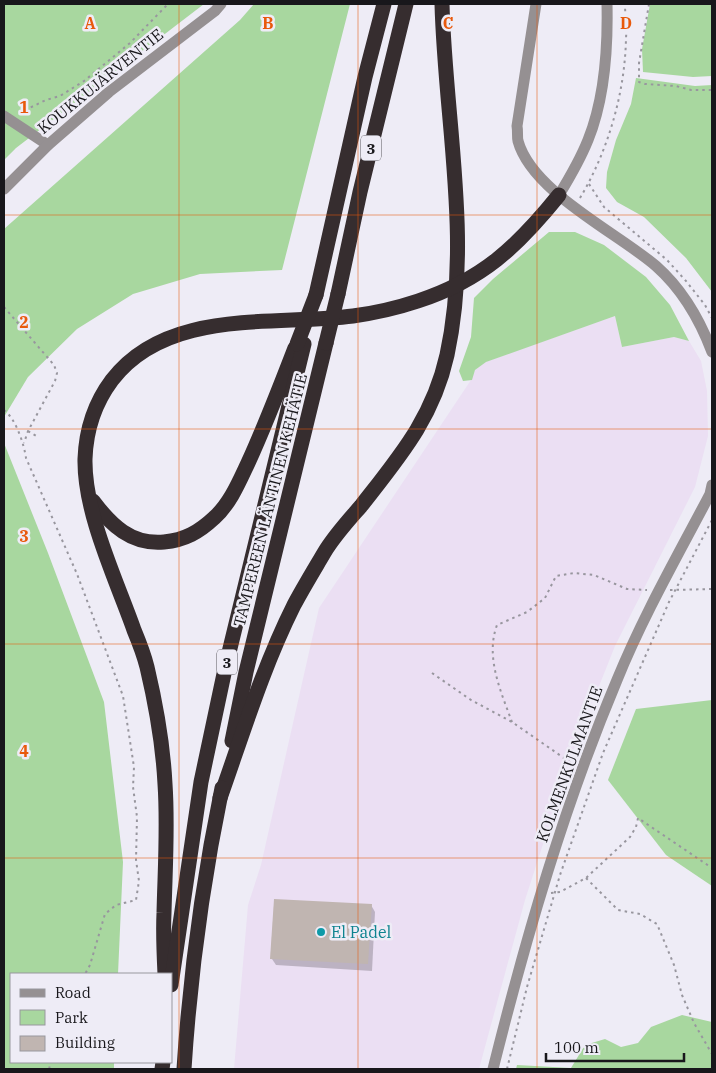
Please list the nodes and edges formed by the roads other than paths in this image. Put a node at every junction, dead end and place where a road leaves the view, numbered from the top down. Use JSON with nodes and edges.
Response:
{"nodes":[{"id":1,"x":221,"y":4,"type":"edge"},
{"id":2,"x":384,"y":4,"type":"edge"},
{"id":3,"x":406,"y":4,"type":"edge"},
{"id":4,"x":442,"y":4,"type":"edge"},
{"id":5,"x":536,"y":4,"type":"edge"},
{"id":6,"x":607,"y":4,"type":"edge"},
{"id":7,"x":8,"y":118,"type":"edge"},
{"id":8,"x":48,"y":145,"type":"junction"},
{"id":9,"x":4,"y":188,"type":"edge"},
{"id":10,"x":559,"y":195,"type":"junction"},
{"id":11,"x":457,"y":286,"type":"junction"},
{"id":12,"x":301,"y":344,"type":"junction"},
{"id":13,"x":712,"y":352,"type":"edge"},
{"id":14,"x":711,"y":491,"type":"edge"},
{"id":15,"x":89,"y":496,"type":"junction"},
{"id":16,"x":220,"y":798,"type":"junction"},
{"id":17,"x":165,"y":973,"type":"edge"},
{"id":18,"x":172,"y":978,"type":"edge"},
{"id":19,"x":184,"y":1069,"type":"edge"},
{"id":20,"x":493,"y":1069,"type":"edge"}],
"edges":[{"from":1,"to":8,"type":"street","name":"KOUKKUJÄRVENTIE"},
{"from":2,"to":12,"type":"highway","name":"TAMPEREEN LÄNTINEN KEHÄTIE","number":"3","bridge":true},
{"from":3,"to":16,"type":"highway","name":"TAMPEREEN LÄNTINEN KEHÄTIE","number":"3","bridge":true},
{"from":4,"to":11,"type":"highway"},
{"from":5,"to":10,"type":"street"},
{"from":6,"to":10,"type":"street"},
{"from":7,"to":8,"type":"street"},
{"from":8,"to":9,"type":"street","name":"KOUKKUJÄRVENTIE"},
{"from":10,"to":11,"type":"highway"},
{"from":10,"to":13,"type":"street"},
{"from":11,"to":15,"type":"highway"},
{"from":11,"to":16,"type":"highway"},
{"from":12,"to":15,"type":"highway"},
{"from":12,"to":18,"type":"highway","name":"TAMPEREEN LÄNTINEN KEHÄTIE","number":"3"},
{"from":14,"to":20,"type":"street","name":"KOLMENKULMANTIE"},
{"from":15,"to":17,"type":"highway"},
{"from":16,"to":19,"type":"highway","name":"TAMPEREEN LÄNTINEN KEHÄTIE","number":"3"}]}
